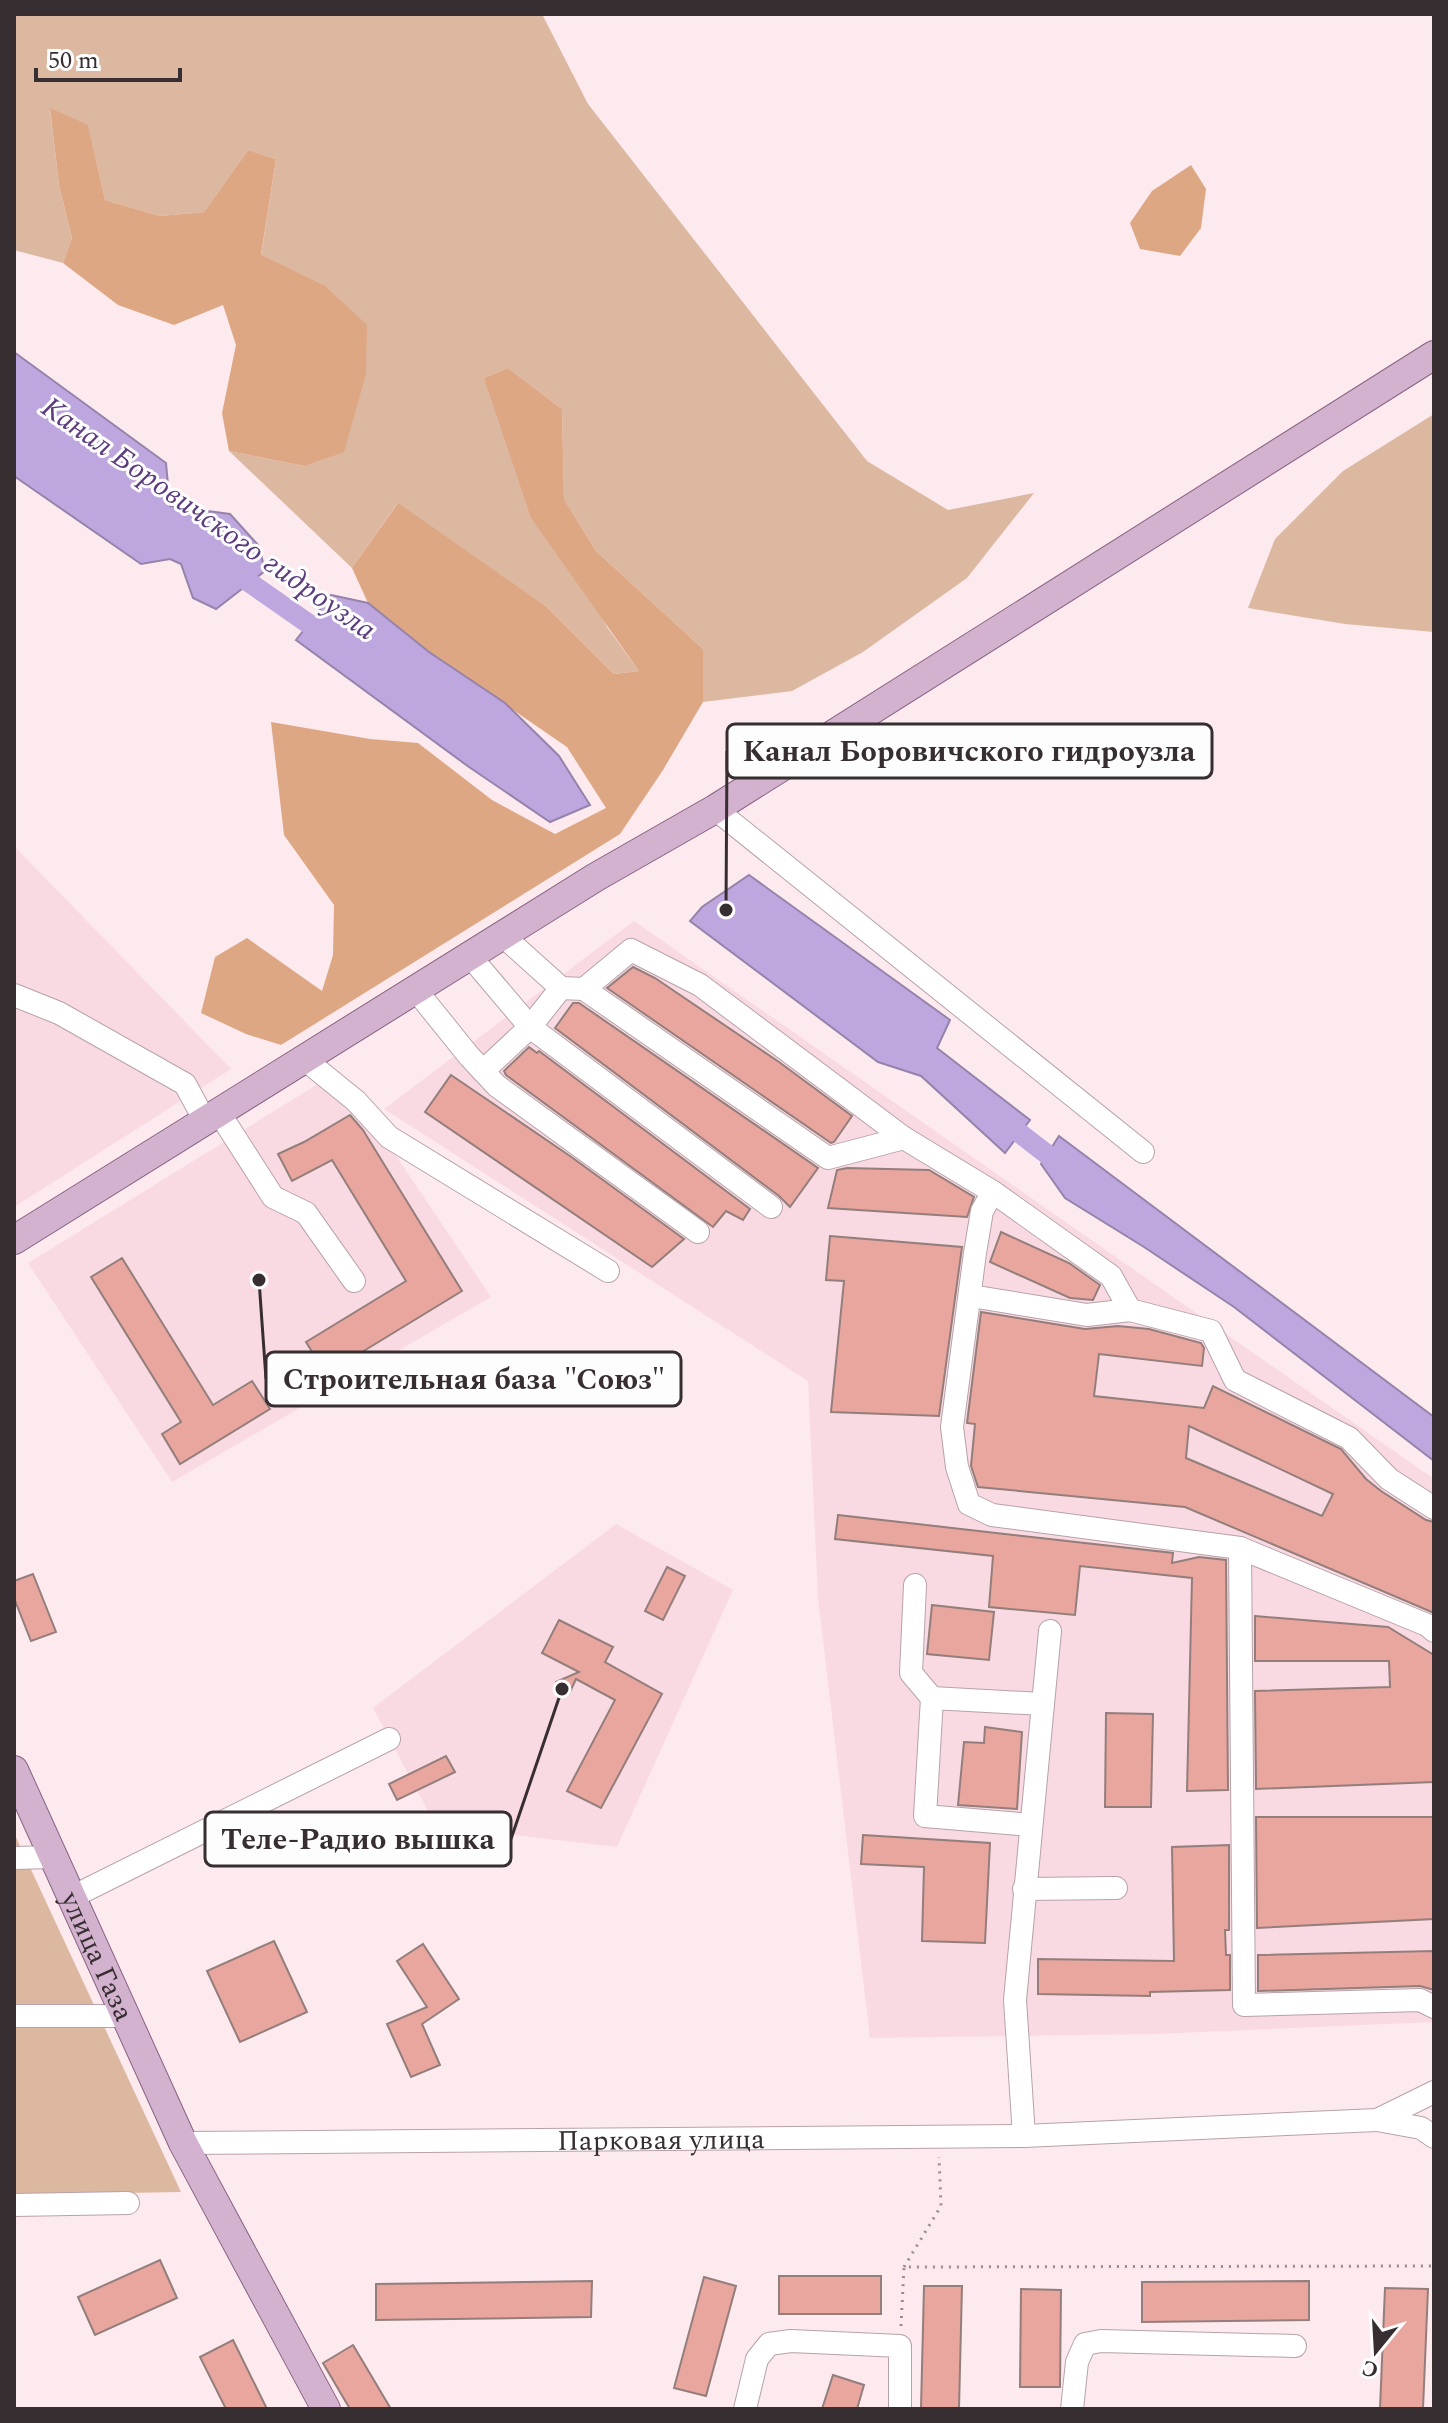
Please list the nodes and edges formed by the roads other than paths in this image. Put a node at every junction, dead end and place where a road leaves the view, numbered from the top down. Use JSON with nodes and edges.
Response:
{"nodes":[{"id":1,"x":1434,"y":355,"type":"edge"},
{"id":2,"x":715,"y":809,"type":"junction"},
{"id":3,"x":502,"y":935,"type":"junction"},
{"id":4,"x":469,"y":955,"type":"junction"},
{"id":5,"x":415,"y":989,"type":"junction"},
{"id":6,"x":573,"y":989,"type":"junction"},
{"id":7,"x":14,"y":995,"type":"edge"},
{"id":8,"x":530,"y":1027,"type":"junction"},
{"id":9,"x":303,"y":1058,"type":"junction"},
{"id":10,"x":483,"y":1071,"type":"junction"},
{"id":11,"x":211,"y":1115,"type":"junction"},
{"id":12,"x":904,"y":1138,"type":"junction"},
{"id":13,"x":1143,"y":1152,"type":"dead end"},
{"id":14,"x":993,"y":1192,"type":"junction"},
{"id":15,"x":771,"y":1207,"type":"dead end"},
{"id":16,"x":698,"y":1232,"type":"dead end"},
{"id":17,"x":14,"y":1240,"type":"edge"},
{"id":18,"x":608,"y":1271,"type":"dead end"},
{"id":19,"x":354,"y":1281,"type":"dead end"},
{"id":20,"x":971,"y":1296,"type":"junction"},
{"id":21,"x":1130,"y":1310,"type":"junction"},
{"id":22,"x":1434,"y":1508,"type":"edge"},
{"id":23,"x":1240,"y":1548,"type":"junction"},
{"id":24,"x":915,"y":1585,"type":"dead end"},
{"id":25,"x":1050,"y":1631,"type":"dead end"},
{"id":26,"x":1434,"y":1631,"type":"edge"},
{"id":27,"x":932,"y":1698,"type":"junction"},
{"id":28,"x":1043,"y":1704,"type":"junction"},
{"id":29,"x":389,"y":1739,"type":"dead end"},
{"id":30,"x":14,"y":1770,"type":"edge"},
{"id":31,"x":1031,"y":1825,"type":"junction"},
{"id":32,"x":52,"y":1857,"type":"junction"},
{"id":33,"x":14,"y":1858,"type":"edge"},
{"id":34,"x":1116,"y":1888,"type":"dead end"},
{"id":35,"x":1024,"y":1889,"type":"junction"},
{"id":36,"x":70,"y":1898,"type":"junction"},
{"id":37,"x":1434,"y":2007,"type":"edge"},
{"id":38,"x":14,"y":2016,"type":"edge"},
{"id":39,"x":124,"y":2016,"type":"junction"},
{"id":40,"x":1434,"y":2092,"type":"edge"},
{"id":41,"x":1377,"y":2120,"type":"junction"},
{"id":42,"x":1024,"y":2136,"type":"junction"},
{"id":43,"x":1434,"y":2137,"type":"edge"},
{"id":44,"x":183,"y":2143,"type":"junction"},
{"id":45,"x":128,"y":2203,"type":"dead end"},
{"id":46,"x":14,"y":2205,"type":"edge"},
{"id":47,"x":1295,"y":2346,"type":"dead end"},
{"id":48,"x":326,"y":2409,"type":"edge"},
{"id":49,"x":745,"y":2409,"type":"edge"},
{"id":50,"x":900,"y":2409,"type":"edge"},
{"id":51,"x":1072,"y":2409,"type":"edge"}],
"edges":[{"from":1,"to":2,"type":"main road"},
{"from":2,"to":3,"type":"main road"},
{"from":2,"to":13,"type":"street"},
{"from":3,"to":4,"type":"main road"},
{"from":3,"to":6,"type":"street"},
{"from":4,"to":5,"type":"main road"},
{"from":4,"to":8,"type":"street"},
{"from":5,"to":9,"type":"main road"},
{"from":5,"to":10,"type":"street"},
{"from":6,"to":8,"type":"street"},
{"from":6,"to":12,"type":"street"},
{"from":6,"to":12,"type":"street"},
{"from":7,"to":11,"type":"street"},
{"from":8,"to":10,"type":"street"},
{"from":8,"to":15,"type":"street"},
{"from":9,"to":11,"type":"main road"},
{"from":9,"to":18,"type":"street"},
{"from":10,"to":16,"type":"street"},
{"from":11,"to":17,"type":"main road"},
{"from":11,"to":19,"type":"street"},
{"from":12,"to":14,"type":"street"},
{"from":14,"to":20,"type":"street"},
{"from":14,"to":21,"type":"street"},
{"from":20,"to":21,"type":"street"},
{"from":20,"to":23,"type":"street"},
{"from":21,"to":22,"type":"street"},
{"from":23,"to":26,"type":"street"},
{"from":23,"to":37,"type":"street"},
{"from":24,"to":27,"type":"street"},
{"from":25,"to":28,"type":"street"},
{"from":27,"to":28,"type":"street"},
{"from":27,"to":31,"type":"street"},
{"from":28,"to":31,"type":"street"},
{"from":29,"to":36,"type":"street"},
{"from":30,"to":32,"type":"main road","name":"улица Газа"},
{"from":31,"to":35,"type":"street"},
{"from":32,"to":33,"type":"street"},
{"from":32,"to":36,"type":"main road","name":"улица Газа"},
{"from":34,"to":35,"type":"street"},
{"from":35,"to":42,"type":"street"},
{"from":36,"to":39,"type":"main road","name":"улица Газа"},
{"from":38,"to":39,"type":"street"},
{"from":39,"to":44,"type":"main road","name":"улица Газа"},
{"from":40,"to":41,"type":"street","name":"Парковая улица"},
{"from":41,"to":42,"type":"street","name":"Парковая улица"},
{"from":41,"to":43,"type":"street"},
{"from":42,"to":44,"type":"street","name":"Парковая улица"},
{"from":44,"to":48,"type":"main road"},
{"from":45,"to":46,"type":"street"},
{"from":47,"to":51,"type":"street"},
{"from":49,"to":50,"type":"street"}]}
